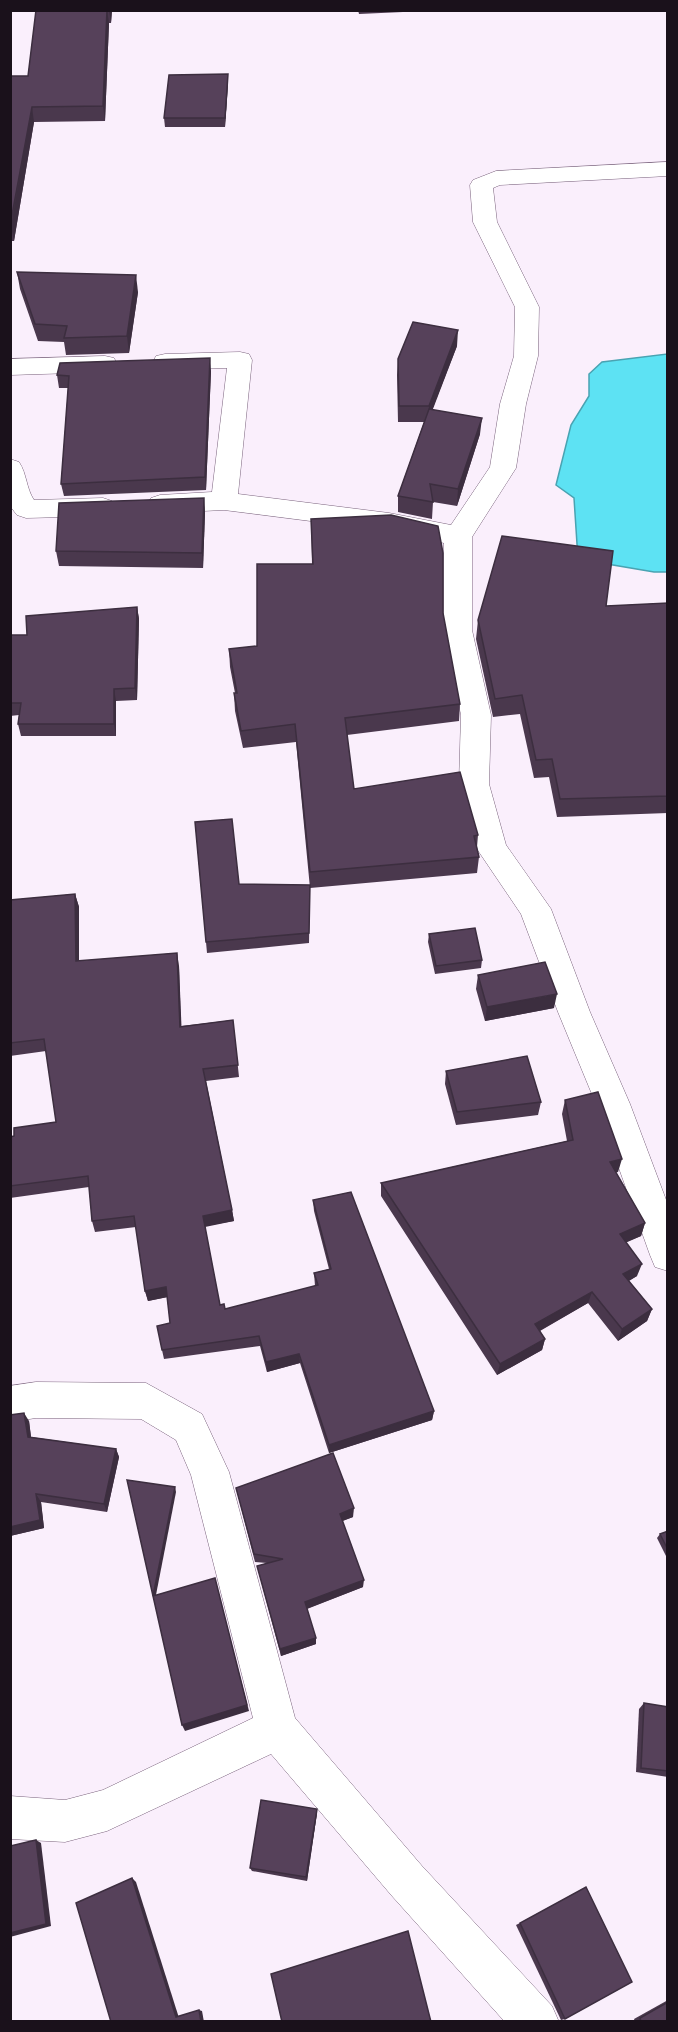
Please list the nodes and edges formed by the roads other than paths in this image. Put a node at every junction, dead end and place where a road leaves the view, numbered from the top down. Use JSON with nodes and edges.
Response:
{"nodes":[{"id":1,"x":668,"y":169,"type":"edge"},
{"id":2,"x":10,"y":367,"type":"edge"},
{"id":3,"x":10,"y":468,"type":"edge"},
{"id":4,"x":224,"y":501,"type":"junction"},
{"id":5,"x":18,"y":512,"type":"edge"},
{"id":6,"x":458,"y":536,"type":"junction"},
{"id":7,"x":668,"y":1255,"type":"edge"},
{"id":8,"x":10,"y":1404,"type":"edge"},
{"id":9,"x":277,"y":1729,"type":"junction"},
{"id":10,"x":10,"y":1817,"type":"edge"},
{"id":11,"x":536,"y":2022,"type":"edge"}],
"edges":[{"from":1,"to":6,"type":"street"},
{"from":2,"to":4,"type":"street"},
{"from":3,"to":5,"type":"street"},
{"from":4,"to":5,"type":"street"},
{"from":4,"to":6,"type":"street"},
{"from":6,"to":7,"type":"street"},
{"from":8,"to":9,"type":"street"},
{"from":9,"to":10,"type":"street"},
{"from":9,"to":11,"type":"street"}]}
